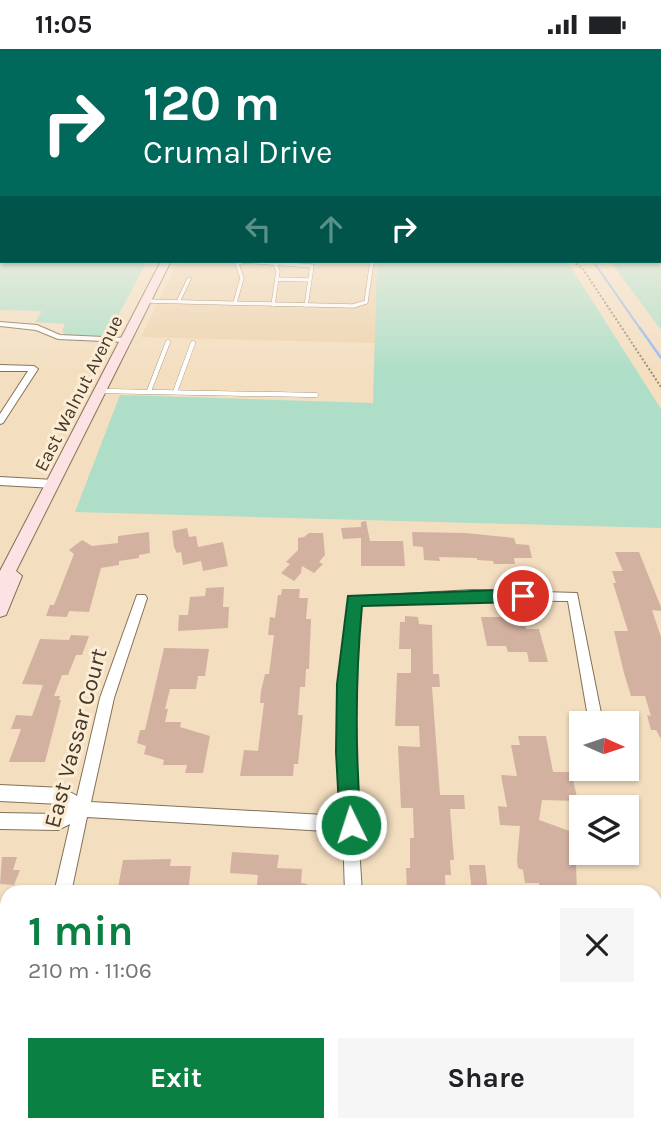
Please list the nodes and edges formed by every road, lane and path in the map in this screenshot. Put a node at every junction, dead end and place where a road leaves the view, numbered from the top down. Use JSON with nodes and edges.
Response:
{"nodes":[{"id":1,"x":161,"y":272,"type":"edge"},
{"id":2,"x":240,"y":272,"type":"edge"},
{"id":3,"x":276,"y":272,"type":"edge"},
{"id":4,"x":312,"y":272,"type":"edge"},
{"id":5,"x":369,"y":272,"type":"edge"},
{"id":6,"x":584,"y":272,"type":"edge"},
{"id":7,"x":189,"y":279,"type":"dead end"},
{"id":8,"x":278,"y":279,"type":"junction"},
{"id":9,"x":310,"y":280,"type":"junction"},
{"id":10,"x":147,"y":301,"type":"junction"},
{"id":11,"x":178,"y":302,"type":"junction"},
{"id":12,"x":234,"y":303,"type":"junction"},
{"id":13,"x":273,"y":305,"type":"junction"},
{"id":14,"x":306,"y":306,"type":"junction"},
{"id":15,"x":0,"y":324,"type":"edge"},
{"id":16,"x":126,"y":340,"type":"junction"},
{"id":17,"x":168,"y":342,"type":"dead end"},
{"id":18,"x":192,"y":343,"type":"dead end"},
{"id":19,"x":0,"y":368,"type":"edge"},
{"id":20,"x":661,"y":387,"type":"edge"},
{"id":21,"x":101,"y":391,"type":"junction"},
{"id":22,"x":149,"y":391,"type":"junction"},
{"id":23,"x":175,"y":392,"type":"junction"},
{"id":24,"x":316,"y":395,"type":"dead end"},
{"id":25,"x":0,"y":421,"type":"edge"},
{"id":26,"x":0,"y":481,"type":"edge"},
{"id":27,"x":54,"y":484,"type":"junction"},
{"id":28,"x":44,"y":505,"type":"junction"},
{"id":29,"x":0,"y":586,"type":"edge"},
{"id":30,"x":141,"y":598,"type":"dead end"},
{"id":31,"x":0,"y":610,"type":"edge"},
{"id":32,"x":594,"y":711,"type":"edge"},
{"id":33,"x":0,"y":793,"type":"edge"},
{"id":34,"x":81,"y":809,"type":"junction"},
{"id":35,"x":0,"y":821,"type":"edge"},
{"id":36,"x":351,"y":825,"type":"junction"},
{"id":37,"x":64,"y":885,"type":"edge"},
{"id":38,"x":354,"y":885,"type":"edge"}],
"edges":[{"from":1,"to":10,"type":"main road","name":"East Walnut Avenue"},
{"from":2,"to":12,"type":"lane"},
{"from":3,"to":8,"type":"lane"},
{"from":4,"to":9,"type":"lane"},
{"from":5,"to":14,"type":"lane"},
{"from":6,"to":20,"type":"path"},
{"from":7,"to":11,"type":"lane"},
{"from":8,"to":9,"type":"lane"},
{"from":8,"to":13,"type":"lane"},
{"from":9,"to":14,"type":"lane"},
{"from":10,"to":11,"type":"lane"},
{"from":10,"to":16,"type":"main road","name":"East Walnut Avenue"},
{"from":11,"to":12,"type":"lane"},
{"from":12,"to":13,"type":"lane"},
{"from":13,"to":14,"type":"lane"},
{"from":15,"to":16,"type":"street"},
{"from":16,"to":21,"type":"main road","name":"East Walnut Avenue"},
{"from":17,"to":22,"type":"lane"},
{"from":18,"to":23,"type":"lane"},
{"from":19,"to":25,"type":"street"},
{"from":21,"to":22,"type":"lane"},
{"from":21,"to":27,"type":"main road","name":"East Walnut Avenue"},
{"from":22,"to":23,"type":"lane"},
{"from":23,"to":24,"type":"lane"},
{"from":26,"to":27,"type":"street"},
{"from":27,"to":28,"type":"main road","name":"East Walnut Avenue"},
{"from":28,"to":29,"type":"main road","name":"East Walnut Avenue"},
{"from":28,"to":31,"type":"main road","name":"East Walnut Avenue"},
{"from":30,"to":34,"type":"street","name":"East Vassar Court"},
{"from":32,"to":36,"type":"street"},
{"from":33,"to":34,"type":"street"},
{"from":34,"to":35,"type":"street"},
{"from":34,"to":36,"type":"street"},
{"from":34,"to":37,"type":"street","name":"East Vassar Court"},
{"from":36,"to":38,"type":"street"}]}
